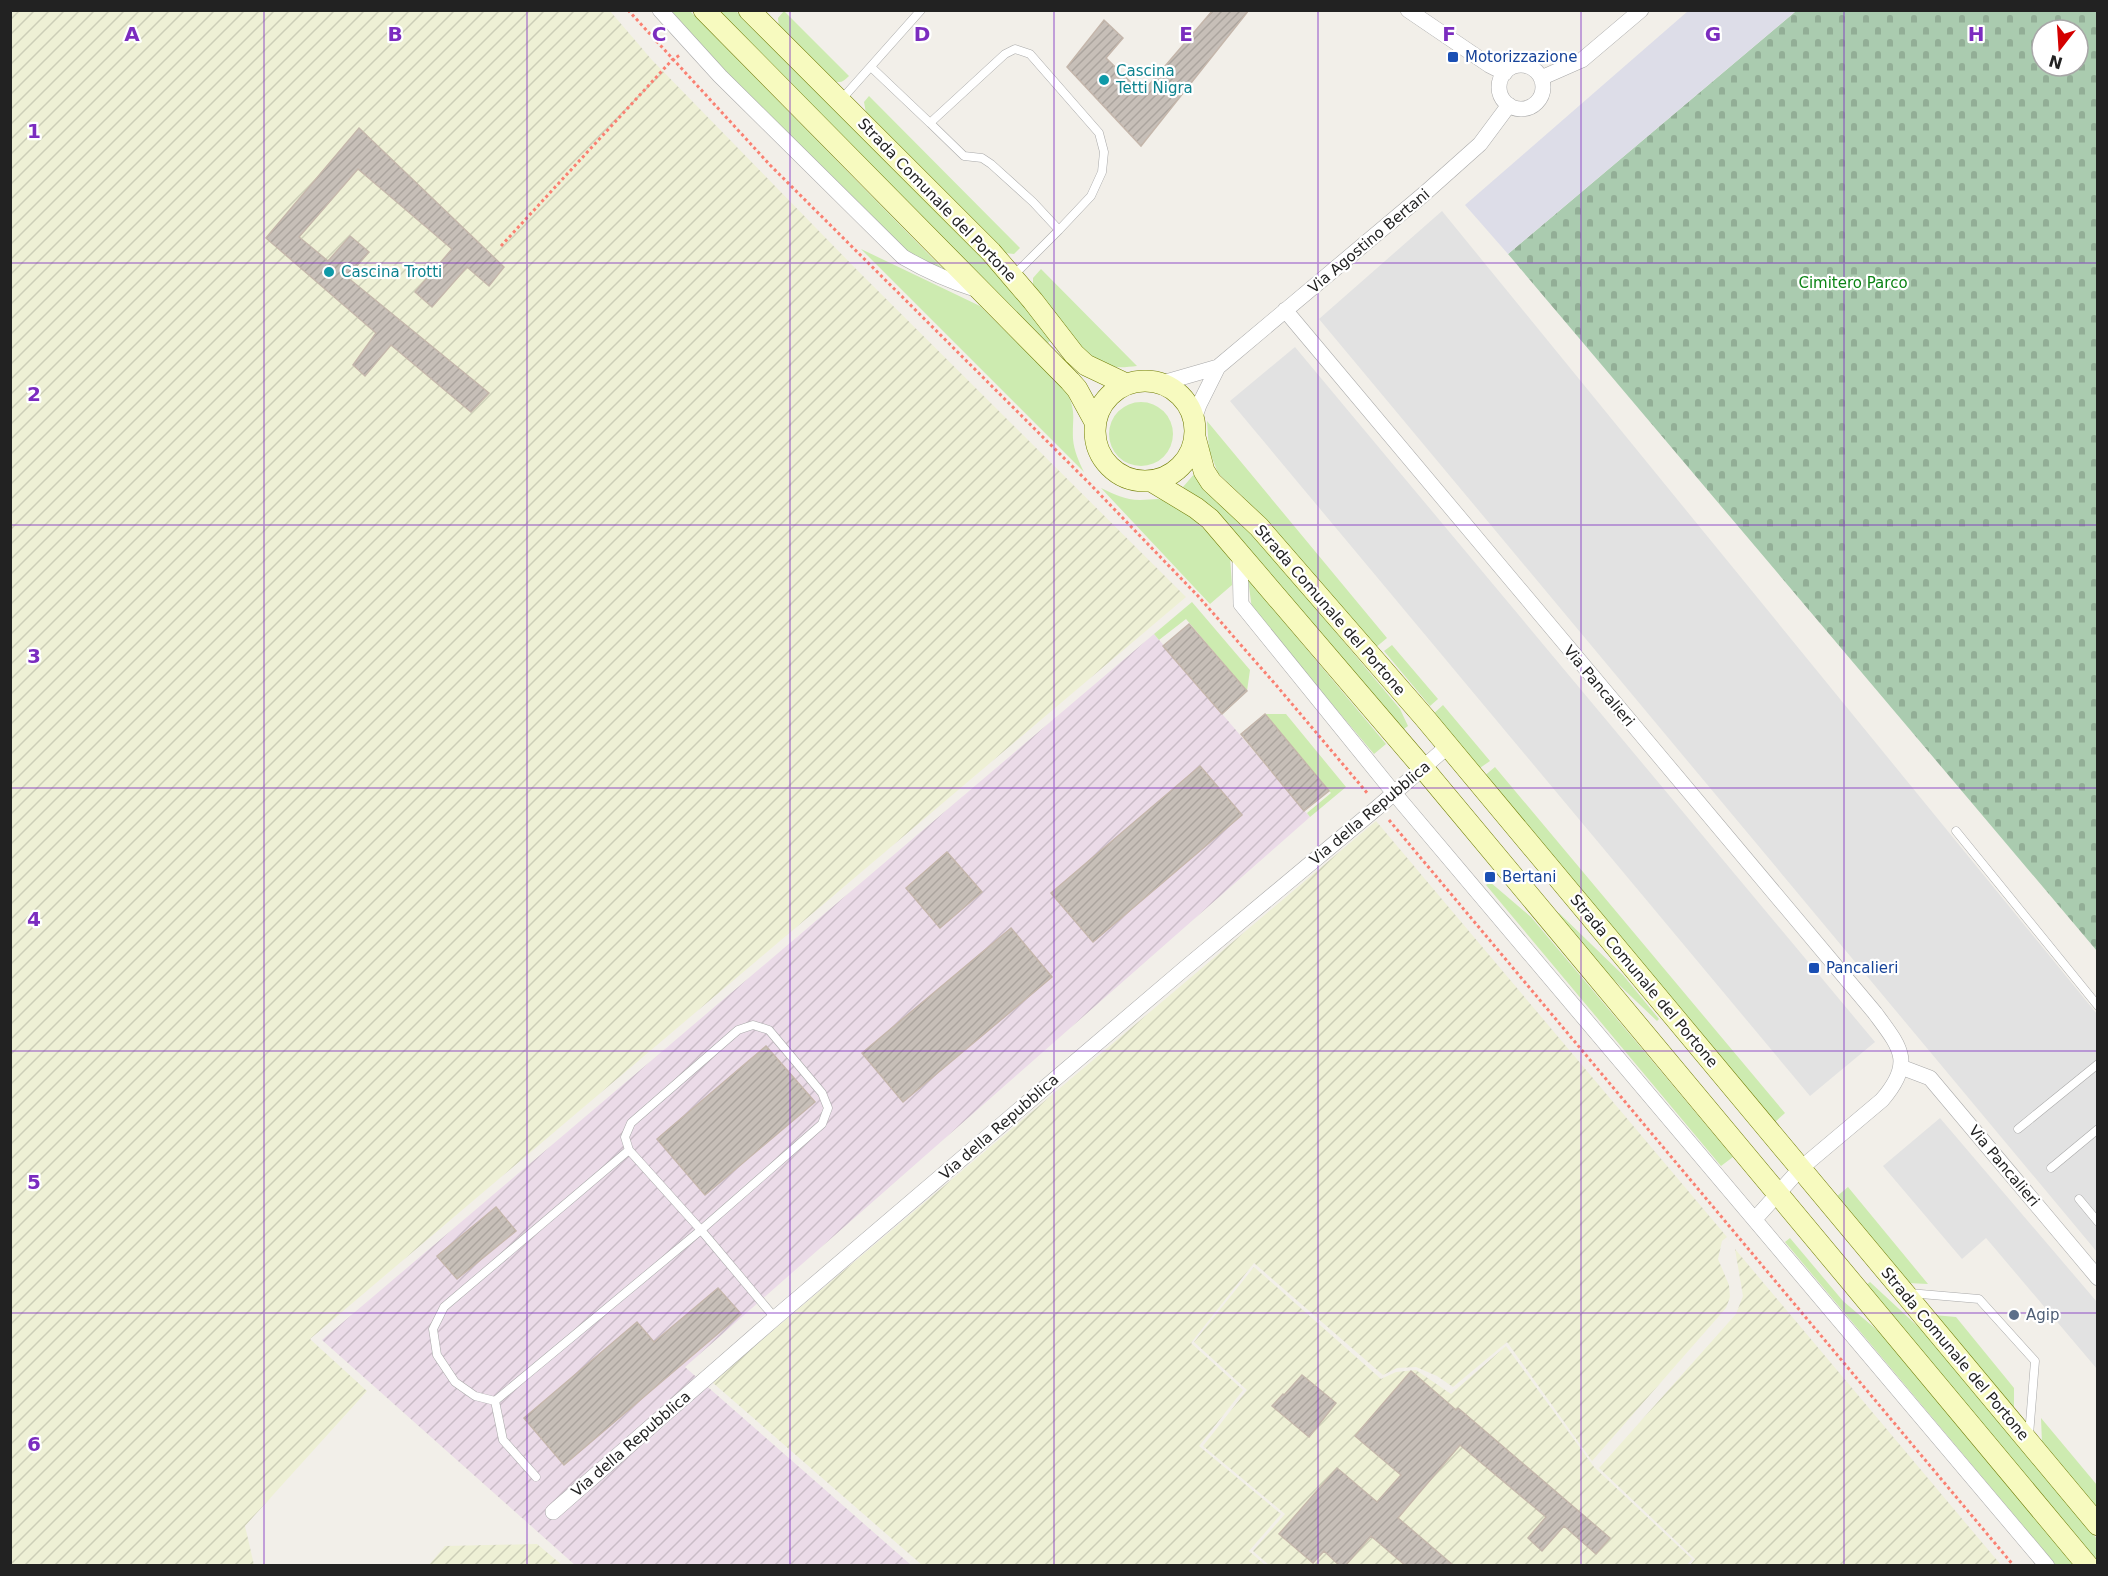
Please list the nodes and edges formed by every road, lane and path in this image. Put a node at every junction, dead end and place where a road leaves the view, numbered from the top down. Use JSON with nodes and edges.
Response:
{"nodes":[{"id":1,"x":628,"y":10,"type":"edge"},
{"id":2,"x":660,"y":10,"type":"edge"},
{"id":3,"x":704,"y":10,"type":"edge"},
{"id":4,"x":749,"y":10,"type":"edge"},
{"id":5,"x":921,"y":10,"type":"edge"},
{"id":6,"x":1408,"y":10,"type":"edge"},
{"id":7,"x":1641,"y":10,"type":"edge"},
{"id":8,"x":692,"y":47,"type":"junction"},
{"id":9,"x":672,"y":60,"type":"junction"},
{"id":10,"x":871,"y":67,"type":"junction"},
{"id":11,"x":1504,"y":72,"type":"junction"},
{"id":12,"x":1541,"y":78,"type":"junction"},
{"id":13,"x":840,"y":101,"type":"junction"},
{"id":14,"x":1509,"y":105,"type":"junction"},
{"id":15,"x":930,"y":123,"type":"junction"},
{"id":16,"x":1059,"y":230,"type":"junction"},
{"id":17,"x":501,"y":246,"type":"dead end"},
{"id":18,"x":1012,"y":276,"type":"junction"},
{"id":19,"x":981,"y":291,"type":"junction"},
{"id":20,"x":1285,"y":310,"type":"junction"},
{"id":21,"x":1218,"y":367,"type":"junction"},
{"id":22,"x":1126,"y":384,"type":"junction"},
{"id":23,"x":1159,"y":384,"type":"junction"},
{"id":24,"x":1095,"y":422,"type":"junction"},
{"id":25,"x":1195,"y":428,"type":"junction"},
{"id":26,"x":1153,"y":482,"type":"junction"},
{"id":27,"x":1240,"y":555,"type":"junction"},
{"id":28,"x":1448,"y":746,"type":"junction"},
{"id":29,"x":1423,"y":768,"type":"junction"},
{"id":30,"x":1394,"y":794,"type":"junction"},
{"id":31,"x":1378,"y":807,"type":"junction"},
{"id":32,"x":1956,"y":831,"type":"dead end"},
{"id":33,"x":2097,"y":1006,"type":"edge"},
{"id":34,"x":2097,"y":1064,"type":"edge"},
{"id":35,"x":1901,"y":1067,"type":"junction"},
{"id":36,"x":2018,"y":1129,"type":"dead end"},
{"id":37,"x":2097,"y":1129,"type":"edge"},
{"id":38,"x":629,"y":1150,"type":"junction"},
{"id":39,"x":2051,"y":1168,"type":"dead end"},
{"id":40,"x":1800,"y":1169,"type":"junction"},
{"id":41,"x":1778,"y":1193,"type":"junction"},
{"id":42,"x":2079,"y":1199,"type":"dead end"},
{"id":43,"x":1755,"y":1219,"type":"junction"},
{"id":44,"x":2097,"y":1222,"type":"edge"},
{"id":45,"x":701,"y":1230,"type":"junction"},
{"id":46,"x":2097,"y":1278,"type":"edge"},
{"id":47,"x":1903,"y":1292,"type":"junction"},
{"id":48,"x":775,"y":1318,"type":"junction"},
{"id":49,"x":495,"y":1401,"type":"junction"},
{"id":50,"x":2029,"y":1443,"type":"junction"},
{"id":51,"x":536,"y":1477,"type":"dead end"},
{"id":52,"x":553,"y":1512,"type":"dead end"},
{"id":53,"x":2097,"y":1526,"type":"edge"},
{"id":54,"x":2014,"y":1566,"type":"edge"},
{"id":55,"x":2047,"y":1566,"type":"edge"},
{"id":56,"x":2088,"y":1566,"type":"edge"}],
"edges":[{"from":1,"to":9,"type":"path"},
{"from":2,"to":8,"type":"street"},
{"from":3,"to":19,"type":"street"},
{"from":4,"to":13,"type":"street","name":"Strada Comunale del Portone"},
{"from":5,"to":10,"type":"lane"},
{"from":6,"to":11,"type":"street"},
{"from":7,"to":12,"type":"street"},
{"from":8,"to":9,"type":"path"},
{"from":8,"to":19,"type":"street"},
{"from":9,"to":17,"type":"path"},
{"from":9,"to":31,"type":"path"},
{"from":10,"to":13,"type":"lane"},
{"from":10,"to":15,"type":"lane"},
{"from":11,"to":12,"type":"street"},
{"from":11,"to":14,"type":"street"},
{"from":12,"to":14,"type":"street"},
{"from":13,"to":18,"type":"street","name":"Strada Comunale del Portone"},
{"from":14,"to":20,"type":"street","name":"Via Agostino Bertani"},
{"from":15,"to":16,"type":"lane"},
{"from":15,"to":16,"type":"lane"},
{"from":16,"to":18,"type":"lane"},
{"from":18,"to":22,"type":"street","name":"Strada Comunale del Portone"},
{"from":19,"to":24,"type":"street"},
{"from":20,"to":21,"type":"street","name":"Via Agostino Bertani"},
{"from":20,"to":35,"type":"street","name":"Via Pancalieri"},
{"from":21,"to":23,"type":"street","name":"Via Agostino Bertani"},
{"from":21,"to":25,"type":"street","name":"Via Agostino Bertani"},
{"from":22,"to":23,"type":"street"},
{"from":22,"to":24,"type":"street"},
{"from":23,"to":25,"type":"street"},
{"from":24,"to":26,"type":"street"},
{"from":25,"to":26,"type":"street"},
{"from":25,"to":28,"type":"street","name":"Strada Comunale del Portone"},
{"from":26,"to":27,"type":"street"},
{"from":27,"to":29,"type":"street"},
{"from":27,"to":30,"type":"street"},
{"from":28,"to":29,"type":"street","name":"Via della Repubblica"},
{"from":28,"to":40,"type":"street","name":"Strada Comunale del Portone"},
{"from":29,"to":30,"type":"street","name":"Via della Repubblica"},
{"from":29,"to":41,"type":"street"},
{"from":30,"to":31,"type":"street","name":"Via della Repubblica"},
{"from":30,"to":43,"type":"street"},
{"from":31,"to":48,"type":"street","name":"Via della Repubblica"},
{"from":31,"to":54,"type":"path"},
{"from":32,"to":33,"type":"lane"},
{"from":34,"to":36,"type":"lane"},
{"from":35,"to":40,"type":"street"},
{"from":35,"to":46,"type":"street","name":"Via Pancalieri"},
{"from":37,"to":39,"type":"lane"},
{"from":38,"to":45,"type":"lane"},
{"from":38,"to":45,"type":"lane"},
{"from":38,"to":49,"type":"lane"},
{"from":40,"to":41,"type":"street"},
{"from":40,"to":47,"type":"street","name":"Strada Comunale del Portone"},
{"from":41,"to":43,"type":"street"},
{"from":41,"to":56,"type":"street"},
{"from":42,"to":44,"type":"lane"},
{"from":43,"to":55,"type":"street"},
{"from":45,"to":48,"type":"lane"},
{"from":45,"to":49,"type":"lane"},
{"from":47,"to":50,"type":"street","name":"Strada Comunale del Portone"},
{"from":47,"to":50,"type":"lane"},
{"from":48,"to":52,"type":"street","name":"Via della Repubblica"},
{"from":49,"to":51,"type":"lane"},
{"from":50,"to":53,"type":"street","name":"Strada Comunale del Portone"}]}
